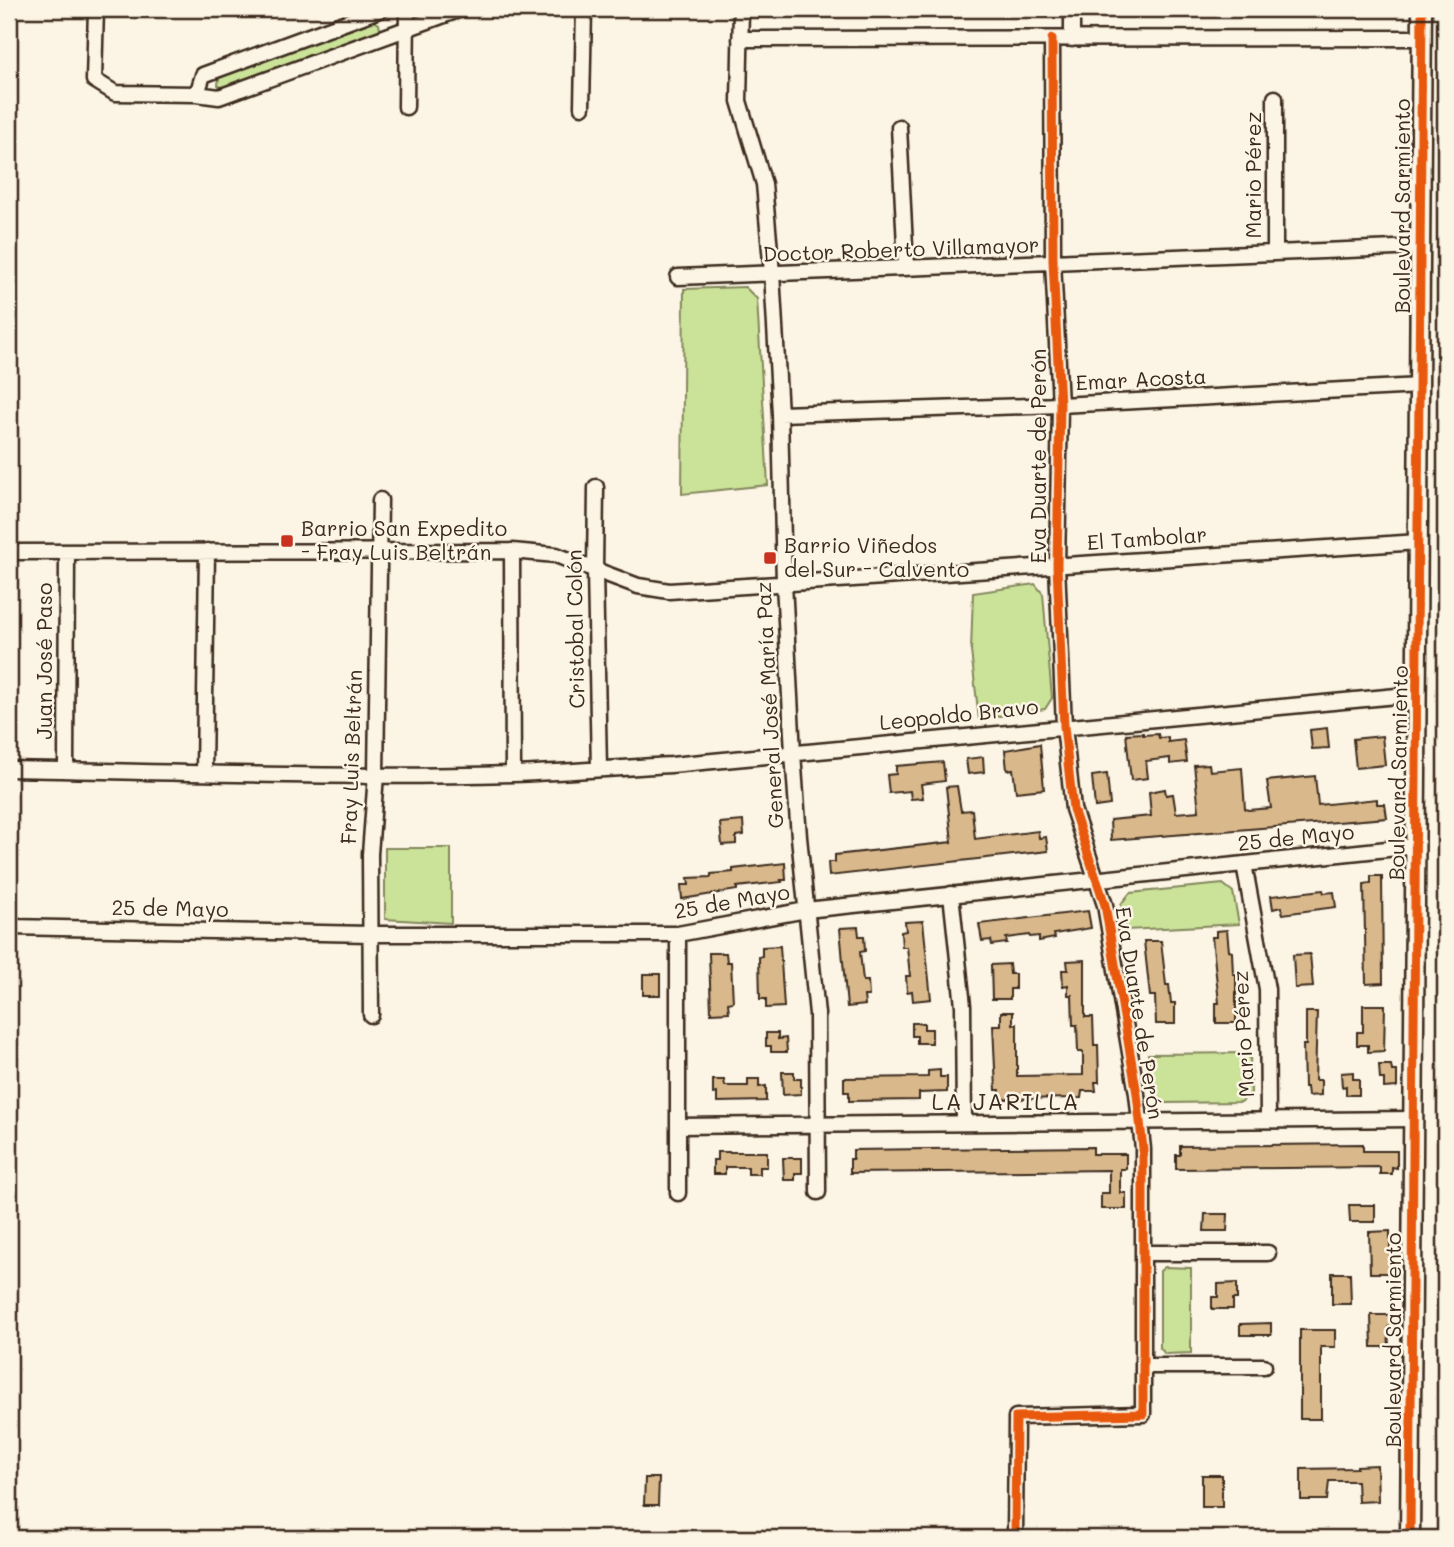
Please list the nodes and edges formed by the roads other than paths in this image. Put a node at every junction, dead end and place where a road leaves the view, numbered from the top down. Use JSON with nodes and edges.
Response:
{"nodes":[{"id":1,"x":96,"y":9,"type":"edge"},
{"id":2,"x":382,"y":9,"type":"edge"},
{"id":3,"x":407,"y":9,"type":"edge"},
{"id":4,"x":461,"y":9,"type":"edge"},
{"id":5,"x":584,"y":9,"type":"edge"},
{"id":6,"x":741,"y":9,"type":"edge"},
{"id":7,"x":1072,"y":9,"type":"edge"},
{"id":8,"x":1422,"y":9,"type":"edge"},
{"id":9,"x":407,"y":27,"type":"junction"},
{"id":10,"x":1052,"y":38,"type":"junction"},
{"id":11,"x":1422,"y":38,"type":"junction"},
{"id":12,"x":740,"y":39,"type":"junction"},
{"id":13,"x":1072,"y":39,"type":"junction"},
{"id":14,"x":197,"y":94,"type":"junction"},
{"id":15,"x":1275,"y":98,"type":"dead end"},
{"id":16,"x":406,"y":107,"type":"dead end"},
{"id":17,"x":582,"y":107,"type":"dead end"},
{"id":18,"x":900,"y":127,"type":"dead end"},
{"id":19,"x":1420,"y":247,"type":"junction"},
{"id":20,"x":1275,"y":251,"type":"junction"},
{"id":21,"x":1053,"y":261,"type":"junction"},
{"id":22,"x":906,"y":267,"type":"junction"},
{"id":23,"x":772,"y":273,"type":"junction"},
{"id":24,"x":678,"y":277,"type":"dead end"},
{"id":25,"x":1420,"y":386,"type":"junction"},
{"id":26,"x":1060,"y":405,"type":"junction"},
{"id":27,"x":780,"y":414,"type":"junction"},
{"id":28,"x":596,"y":487,"type":"dead end"},
{"id":29,"x":380,"y":500,"type":"dead end"},
{"id":30,"x":1419,"y":541,"type":"junction"},
{"id":31,"x":378,"y":550,"type":"junction"},
{"id":32,"x":207,"y":551,"type":"junction"},
{"id":33,"x":512,"y":551,"type":"junction"},
{"id":34,"x":9,"y":552,"type":"edge"},
{"id":35,"x":67,"y":552,"type":"junction"},
{"id":36,"x":1057,"y":566,"type":"junction"},
{"id":37,"x":595,"y":571,"type":"junction"},
{"id":38,"x":784,"y":583,"type":"junction"},
{"id":39,"x":1418,"y":694,"type":"junction"},
{"id":40,"x":1064,"y":726,"type":"junction"},
{"id":41,"x":793,"y":753,"type":"junction"},
{"id":42,"x":9,"y":769,"type":"edge"},
{"id":43,"x":599,"y":769,"type":"junction"},
{"id":44,"x":66,"y":771,"type":"junction"},
{"id":45,"x":204,"y":773,"type":"junction"},
{"id":46,"x":513,"y":774,"type":"junction"},
{"id":47,"x":376,"y":775,"type":"junction"},
{"id":48,"x":1416,"y":846,"type":"junction"},
{"id":49,"x":1244,"y":864,"type":"junction"},
{"id":50,"x":1096,"y":879,"type":"junction"},
{"id":51,"x":951,"y":894,"type":"junction"},
{"id":52,"x":806,"y":910,"type":"junction"},
{"id":53,"x":9,"y":927,"type":"edge"},
{"id":54,"x":370,"y":934,"type":"junction"},
{"id":55,"x":678,"y":934,"type":"junction"},
{"id":56,"x":371,"y":1015,"type":"dead end"},
{"id":57,"x":1414,"y":1119,"type":"junction"},
{"id":58,"x":1268,"y":1120,"type":"junction"},
{"id":59,"x":1140,"y":1121,"type":"junction"},
{"id":60,"x":964,"y":1123,"type":"junction"},
{"id":61,"x":818,"y":1125,"type":"junction"},
{"id":62,"x":678,"y":1126,"type":"junction"},
{"id":63,"x":818,"y":1192,"type":"dead end"},
{"id":64,"x":678,"y":1193,"type":"dead end"},
{"id":65,"x":1143,"y":1253,"type":"junction"},
{"id":66,"x":1268,"y":1253,"type":"dead end"},
{"id":67,"x":1143,"y":1366,"type":"junction"},
{"id":68,"x":1264,"y":1366,"type":"dead end"},
{"id":69,"x":1016,"y":1538,"type":"edge"},
{"id":70,"x":1410,"y":1538,"type":"edge"}],
"edges":[{"from":1,"to":14,"type":"street"},
{"from":2,"to":14,"type":"street"},
{"from":3,"to":9,"type":"street"},
{"from":4,"to":9,"type":"street"},
{"from":5,"to":17,"type":"street"},
{"from":6,"to":12,"type":"street","name":"General José María Paz"},
{"from":7,"to":13,"type":"street"},
{"from":8,"to":11,"type":"street","name":"Boulevard Sarmiento"},
{"from":9,"to":14,"type":"street"},
{"from":9,"to":16,"type":"street"},
{"from":10,"to":12,"type":"street"},
{"from":10,"to":13,"type":"street"},
{"from":10,"to":21,"type":"street","name":"Eva Duarte de Perón"},
{"from":11,"to":13,"type":"street"},
{"from":11,"to":19,"type":"street","name":"Boulevard Sarmiento"},
{"from":12,"to":23,"type":"street","name":"General José María Paz"},
{"from":15,"to":20,"type":"street","name":"Mario Pérez"},
{"from":18,"to":22,"type":"street"},
{"from":19,"to":20,"type":"street","name":"Doctor Roberto Villamayor"},
{"from":19,"to":25,"type":"street","name":"Boulevard Sarmiento"},
{"from":20,"to":21,"type":"street","name":"Doctor Roberto Villamayor"},
{"from":21,"to":22,"type":"street","name":"Doctor Roberto Villamayor"},
{"from":21,"to":26,"type":"street","name":"Eva Duarte de Perón"},
{"from":22,"to":23,"type":"street","name":"Doctor Roberto Villamayor"},
{"from":23,"to":24,"type":"street","name":"Doctor Roberto Villamayor"},
{"from":23,"to":27,"type":"street","name":"General José María Paz"},
{"from":25,"to":26,"type":"street","name":"Emar Acosta"},
{"from":25,"to":30,"type":"street","name":"Boulevard Sarmiento"},
{"from":26,"to":27,"type":"street","name":"Emar Acosta"},
{"from":26,"to":36,"type":"street","name":"Eva Duarte de Perón"},
{"from":27,"to":38,"type":"street","name":"General José María Paz"},
{"from":28,"to":37,"type":"street","name":"Cristobal Colón"},
{"from":29,"to":31,"type":"street","name":"Fray Luis Beltrán"},
{"from":30,"to":36,"type":"street","name":"El Tambolar"},
{"from":30,"to":39,"type":"street","name":"Boulevard Sarmiento"},
{"from":31,"to":32,"type":"street","name":"El Tambolar"},
{"from":31,"to":33,"type":"street","name":"El Tambolar"},
{"from":31,"to":47,"type":"street","name":"Fray Luis Beltrán"},
{"from":32,"to":35,"type":"street","name":"El Tambolar"},
{"from":32,"to":45,"type":"street"},
{"from":33,"to":37,"type":"street","name":"El Tambolar"},
{"from":33,"to":46,"type":"street"},
{"from":34,"to":35,"type":"street","name":"El Tambolar"},
{"from":35,"to":44,"type":"street","name":"Juan José Paso"},
{"from":36,"to":38,"type":"street","name":"El Tambolar"},
{"from":36,"to":40,"type":"street","name":"Eva Duarte de Perón"},
{"from":37,"to":38,"type":"street","name":"El Tambolar"},
{"from":37,"to":43,"type":"street","name":"Cristobal Colón"},
{"from":38,"to":41,"type":"street","name":"General José María Paz"},
{"from":39,"to":40,"type":"street","name":"Leopoldo Bravo"},
{"from":39,"to":48,"type":"street","name":"Boulevard Sarmiento"},
{"from":40,"to":41,"type":"street","name":"Leopoldo Bravo"},
{"from":40,"to":50,"type":"street","name":"Eva Duarte de Perón"},
{"from":41,"to":43,"type":"street","name":"Leopoldo Bravo"},
{"from":41,"to":52,"type":"street","name":"General José María Paz"},
{"from":42,"to":44,"type":"street","name":"Leopoldo Bravo"},
{"from":43,"to":46,"type":"street","name":"Leopoldo Bravo"},
{"from":44,"to":45,"type":"street","name":"Leopoldo Bravo"},
{"from":45,"to":47,"type":"street","name":"Leopoldo Bravo"},
{"from":46,"to":47,"type":"street","name":"Leopoldo Bravo"},
{"from":47,"to":54,"type":"street","name":"Fray Luis Beltrán"},
{"from":48,"to":49,"type":"street","name":"25 de Mayo"},
{"from":48,"to":57,"type":"street","name":"Boulevard Sarmiento"},
{"from":49,"to":50,"type":"street","name":"25 de Mayo"},
{"from":49,"to":58,"type":"street","name":"Mario Pérez"},
{"from":50,"to":51,"type":"street","name":"25 de Mayo"},
{"from":50,"to":59,"type":"street","name":"Eva Duarte de Perón"},
{"from":51,"to":52,"type":"street","name":"25 de Mayo"},
{"from":51,"to":60,"type":"street"},
{"from":52,"to":55,"type":"street","name":"25 de Mayo"},
{"from":52,"to":61,"type":"street","name":"General José María Paz"},
{"from":53,"to":54,"type":"street","name":"25 de Mayo"},
{"from":54,"to":55,"type":"street","name":"25 de Mayo"},
{"from":54,"to":56,"type":"street","name":"Fray Luis Beltrán"},
{"from":55,"to":62,"type":"street"},
{"from":57,"to":58,"type":"street"},
{"from":57,"to":70,"type":"street","name":"Boulevard Sarmiento"},
{"from":58,"to":59,"type":"street"},
{"from":59,"to":60,"type":"street"},
{"from":59,"to":65,"type":"street","name":"Eva Duarte de Perón"},
{"from":60,"to":61,"type":"street"},
{"from":61,"to":62,"type":"street"},
{"from":61,"to":63,"type":"street","name":"General José María Paz"},
{"from":62,"to":64,"type":"street"},
{"from":65,"to":66,"type":"street"},
{"from":65,"to":67,"type":"street","name":"Eva Duarte de Perón"},
{"from":67,"to":68,"type":"street"},
{"from":67,"to":69,"type":"street","name":"Eva Duarte de Perón"}]}
